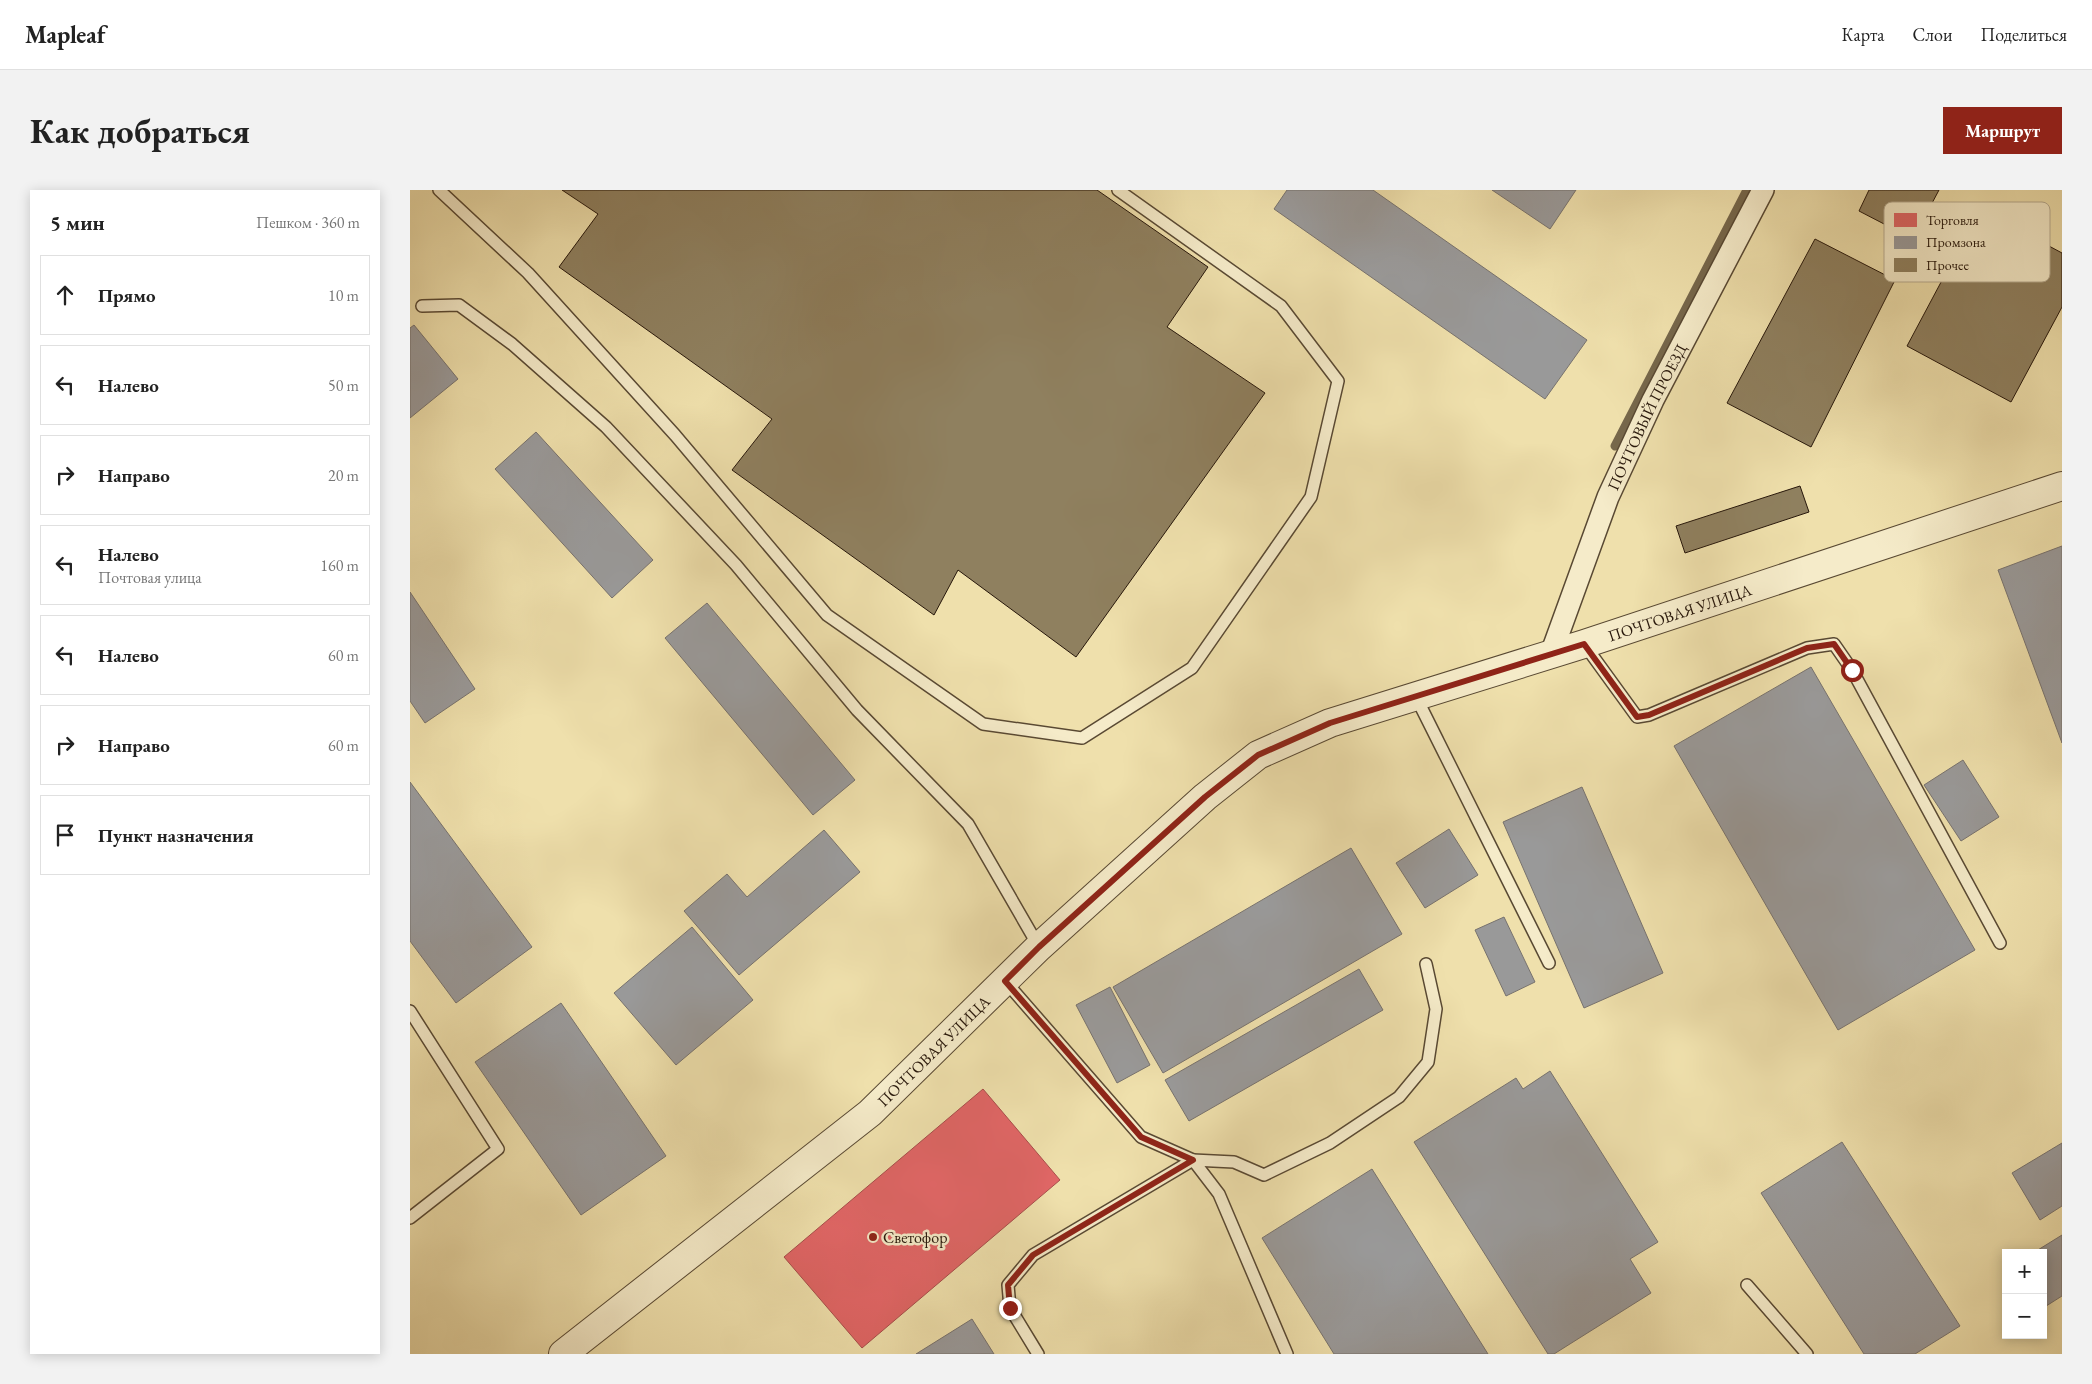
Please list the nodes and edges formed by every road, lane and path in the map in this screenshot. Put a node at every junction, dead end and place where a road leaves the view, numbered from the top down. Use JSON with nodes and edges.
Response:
{"nodes":[{"id":1,"x":439,"y":190,"type":"edge"},
{"id":2,"x":1118,"y":190,"type":"edge"},
{"id":3,"x":1763,"y":190,"type":"edge"},
{"id":4,"x":422,"y":306,"type":"dead end"},
{"id":5,"x":2062,"y":486,"type":"edge"},
{"id":6,"x":1584,"y":644,"type":"junction"},
{"id":7,"x":1551,"y":654,"type":"junction"},
{"id":8,"x":1416,"y":697,"type":"junction"},
{"id":9,"x":2000,"y":943,"type":"dead end"},
{"id":10,"x":1039,"y":947,"type":"junction"},
{"id":11,"x":1549,"y":963,"type":"dead end"},
{"id":12,"x":1426,"y":964,"type":"dead end"},
{"id":13,"x":1005,"y":981,"type":"junction"},
{"id":14,"x":410,"y":1011,"type":"edge"},
{"id":15,"x":1193,"y":1160,"type":"junction"},
{"id":16,"x":410,"y":1218,"type":"edge"},
{"id":17,"x":1747,"y":1285,"type":"dead end"},
{"id":18,"x":564,"y":1354,"type":"edge"},
{"id":19,"x":1038,"y":1354,"type":"edge"},
{"id":20,"x":1287,"y":1354,"type":"edge"},
{"id":21,"x":1806,"y":1354,"type":"edge"}],
"edges":[{"from":1,"to":2,"type":"lane"},
{"from":3,"to":7,"type":"street","name":"ПОЧТОВЫЙ ПРОЕЗД"},
{"from":4,"to":10,"type":"lane"},
{"from":5,"to":6,"type":"street","name":"ПОЧТОВАЯ УЛИЦА"},
{"from":6,"to":7,"type":"street","name":"ПОЧТОВАЯ УЛИЦА"},
{"from":6,"to":9,"type":"lane"},
{"from":7,"to":8,"type":"street","name":"ПОЧТОВАЯ УЛИЦА"},
{"from":8,"to":10,"type":"street","name":"ПОЧТОВАЯ УЛИЦА"},
{"from":8,"to":11,"type":"lane"},
{"from":10,"to":13,"type":"street","name":"ПОЧТОВАЯ УЛИЦА"},
{"from":12,"to":15,"type":"lane"},
{"from":13,"to":15,"type":"lane"},
{"from":13,"to":18,"type":"street","name":"ПОЧТОВАЯ УЛИЦА"},
{"from":14,"to":16,"type":"lane"},
{"from":15,"to":19,"type":"lane"},
{"from":15,"to":20,"type":"lane"},
{"from":17,"to":21,"type":"lane"}]}
